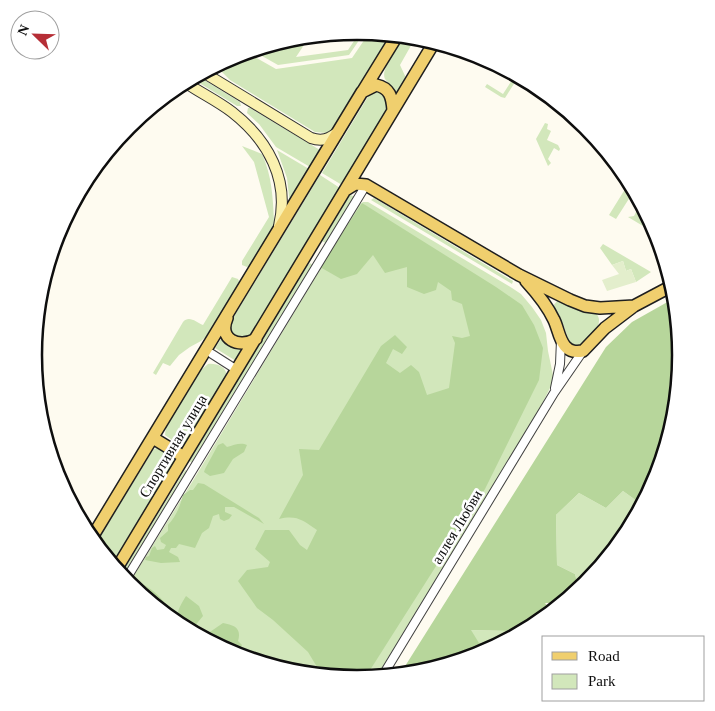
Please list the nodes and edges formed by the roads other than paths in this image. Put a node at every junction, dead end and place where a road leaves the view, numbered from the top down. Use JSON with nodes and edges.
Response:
{"nodes":[{"id":1,"x":393,"y":42,"type":"edge"},
{"id":2,"x":430,"y":49,"type":"edge"},
{"id":3,"x":210,"y":77,"type":"edge"},
{"id":4,"x":192,"y":87,"type":"edge"},
{"id":5,"x":362,"y":92,"type":"junction"},
{"id":6,"x":244,"y":98,"type":"junction"},
{"id":7,"x":394,"y":110,"type":"junction"},
{"id":8,"x":231,"y":111,"type":"junction"},
{"id":9,"x":339,"y":132,"type":"junction"},
{"id":10,"x":362,"y":164,"type":"junction"},
{"id":11,"x":366,"y":185,"type":"junction"},
{"id":12,"x":346,"y":190,"type":"junction"},
{"id":13,"x":272,"y":242,"type":"junction"},
{"id":14,"x":519,"y":274,"type":"junction"},
{"id":15,"x":666,"y":289,"type":"edge"},
{"id":16,"x":561,"y":296,"type":"junction"},
{"id":17,"x":634,"y":306,"type":"junction"},
{"id":18,"x":548,"y":308,"type":"junction"},
{"id":19,"x":600,"y":308,"type":"junction"},
{"id":20,"x":228,"y":314,"type":"junction"},
{"id":21,"x":605,"y":328,"type":"junction"},
{"id":22,"x":256,"y":339,"type":"junction"},
{"id":23,"x":561,"y":340,"type":"junction"},
{"id":24,"x":583,"y":351,"type":"junction"},
{"id":25,"x":212,"y":354,"type":"dead end"},
{"id":26,"x":237,"y":370,"type":"junction"},
{"id":27,"x":554,"y":393,"type":"junction"},
{"id":28,"x":152,"y":438,"type":"junction"},
{"id":29,"x":184,"y":457,"type":"junction"},
{"id":30,"x":95,"y":532,"type":"edge"},
{"id":31,"x":120,"y":564,"type":"edge"},
{"id":32,"x":129,"y":574,"type":"edge"},
{"id":33,"x":387,"y":669,"type":"edge"}],
"edges":[{"from":1,"to":5,"type":"main road","name":"Спортивная улица"},
{"from":2,"to":7,"type":"main road","name":"Спортивная улица"},
{"from":3,"to":6,"type":"main road"},
{"from":4,"to":8,"type":"main road"},
{"from":5,"to":7,"type":"main road"},
{"from":5,"to":9,"type":"main road","name":"Спортивная улица"},
{"from":6,"to":8,"type":"main road"},
{"from":6,"to":9,"type":"main road"},
{"from":7,"to":10,"type":"main road","name":"Спортивная улица"},
{"from":8,"to":13,"type":"main road"},
{"from":9,"to":13,"type":"main road","name":"Спортивная улица"},
{"from":10,"to":11,"type":"main road"},
{"from":10,"to":12,"type":"main road","name":"Спортивная улица"},
{"from":11,"to":12,"type":"main road"},
{"from":11,"to":14,"type":"main road"},
{"from":11,"to":32,"type":"street"},
{"from":12,"to":22,"type":"main road","name":"Спортивная улица"},
{"from":13,"to":20,"type":"main road","name":"Спортивная улица"},
{"from":14,"to":16,"type":"main road"},
{"from":14,"to":18,"type":"main road"},
{"from":15,"to":17,"type":"main road"},
{"from":16,"to":18,"type":"main road"},
{"from":16,"to":19,"type":"main road"},
{"from":17,"to":19,"type":"main road"},
{"from":17,"to":21,"type":"main road"},
{"from":18,"to":23,"type":"main road"},
{"from":19,"to":21,"type":"main road"},
{"from":20,"to":22,"type":"main road"},
{"from":20,"to":28,"type":"main road","name":"Спортивная улица"},
{"from":21,"to":24,"type":"main road"},
{"from":22,"to":26,"type":"main road","name":"Спортивная улица"},
{"from":23,"to":24,"type":"main road"},
{"from":23,"to":27,"type":"street","name":"аллея Любви"},
{"from":24,"to":27,"type":"street","name":"аллея Любви"},
{"from":25,"to":26,"type":"street"},
{"from":26,"to":29,"type":"main road","name":"Спортивная улица"},
{"from":27,"to":33,"type":"street","name":"аллея Любви"},
{"from":28,"to":29,"type":"main road"},
{"from":28,"to":30,"type":"main road","name":"Спортивная улица"},
{"from":29,"to":31,"type":"main road","name":"Спортивная улица"}]}
